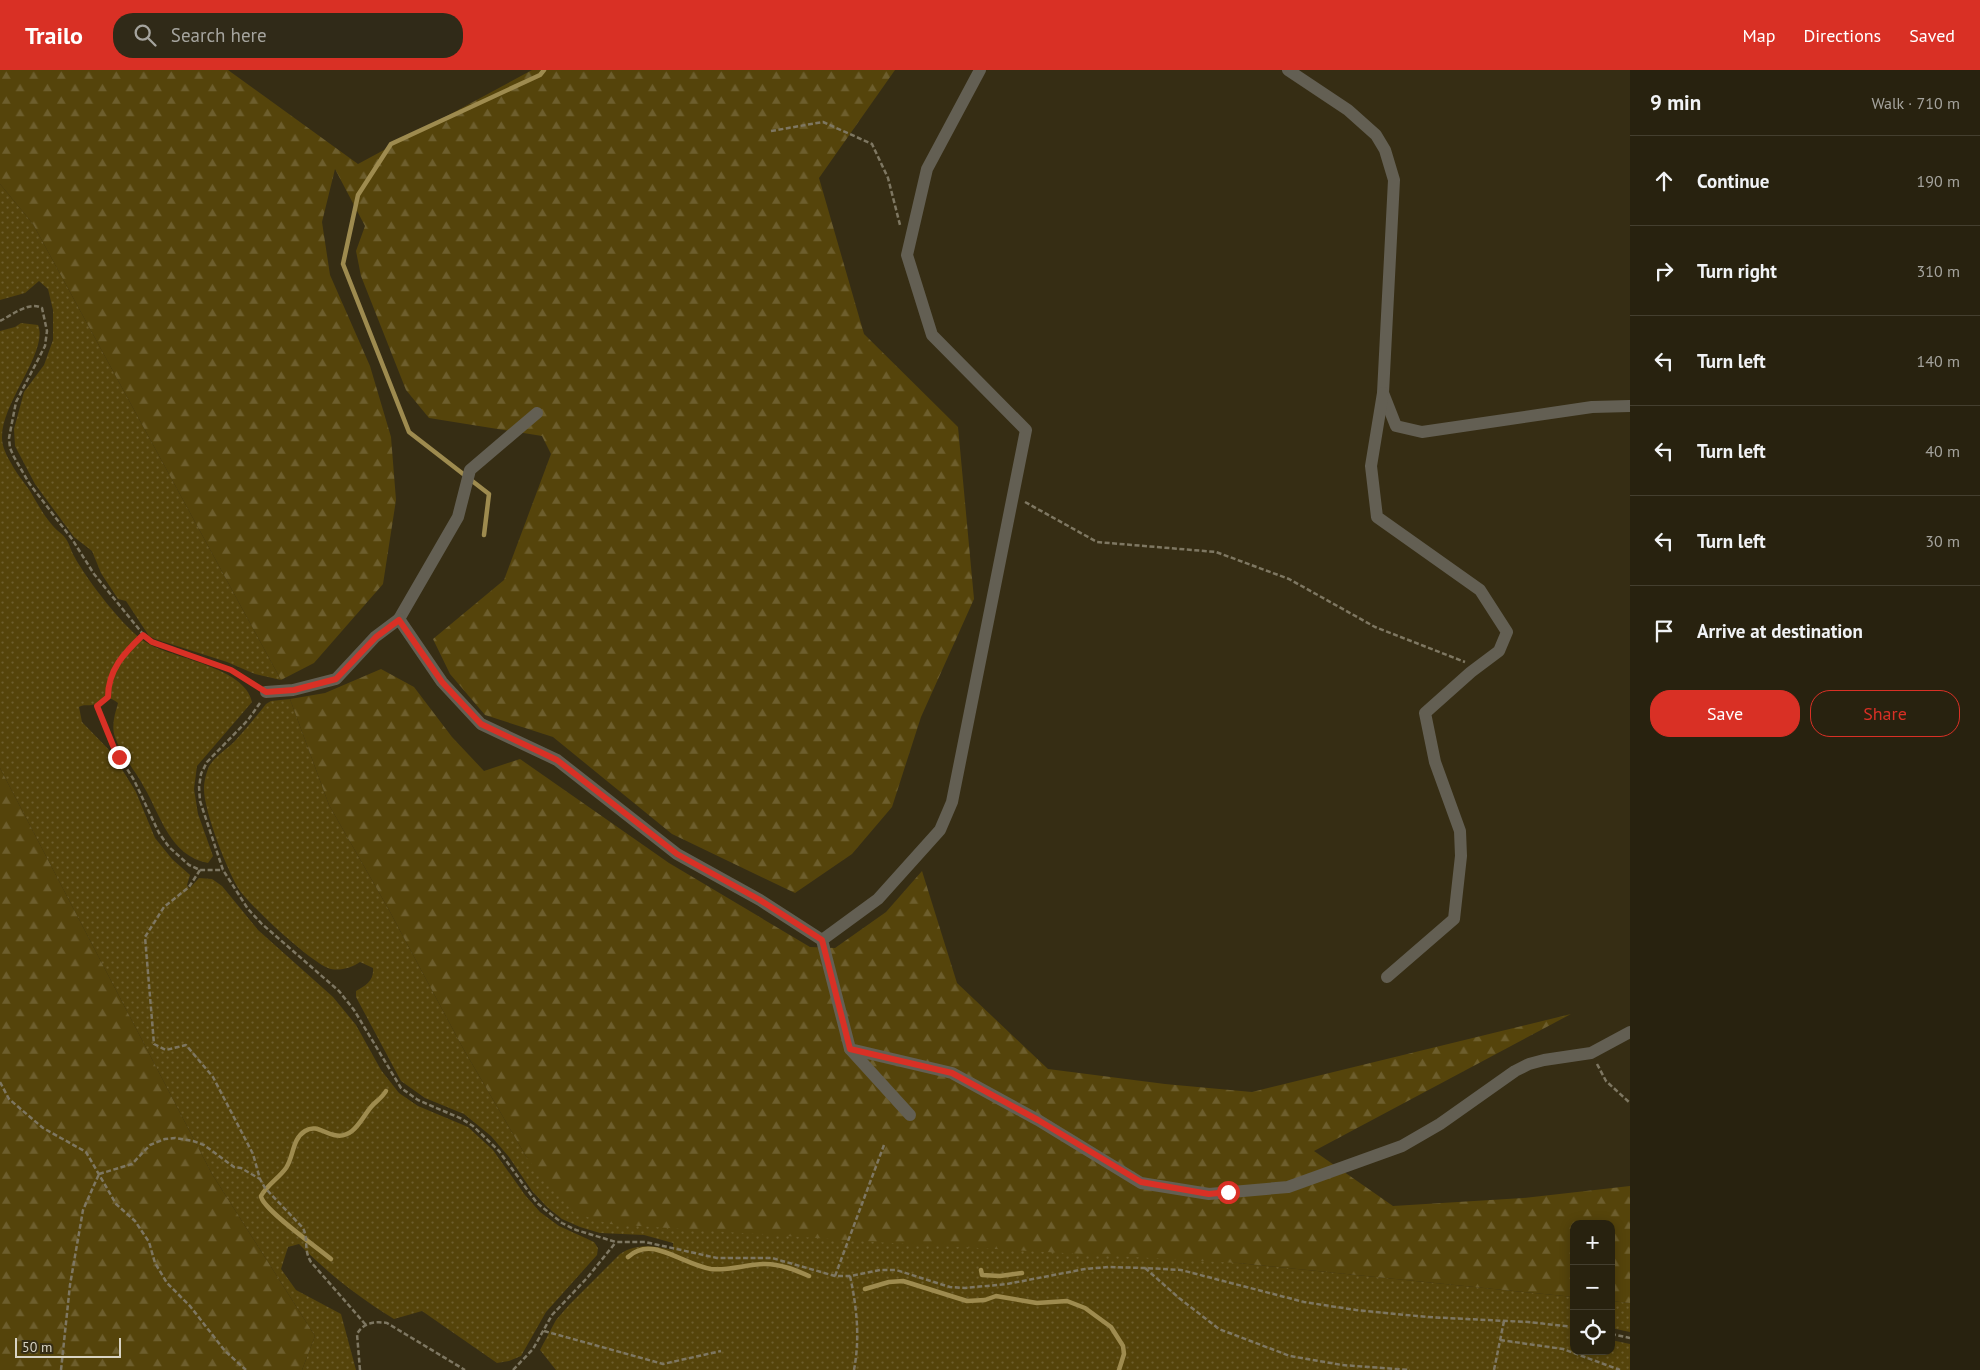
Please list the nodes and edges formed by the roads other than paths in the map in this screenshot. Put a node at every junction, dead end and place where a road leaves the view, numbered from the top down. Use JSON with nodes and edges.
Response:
{"nodes":[{"id":1,"x":980,"y":70,"type":"edge"},
{"id":2,"x":1288,"y":70,"type":"edge"},
{"id":3,"x":1383,"y":393,"type":"junction"},
{"id":4,"x":1630,"y":406,"type":"edge"},
{"id":5,"x":537,"y":413,"type":"dead end"},
{"id":6,"x":399,"y":620,"type":"junction"},
{"id":7,"x":266,"y":692,"type":"road end"},
{"id":8,"x":822,"y":940,"type":"junction"},
{"id":9,"x":1387,"y":977,"type":"dead end"},
{"id":10,"x":1630,"y":1032,"type":"edge"},
{"id":11,"x":850,"y":1049,"type":"junction"},
{"id":12,"x":910,"y":1115,"type":"dead end"}],
"edges":[{"from":1,"to":8,"type":"lane"},
{"from":2,"to":3,"type":"lane"},
{"from":3,"to":4,"type":"lane"},
{"from":3,"to":9,"type":"lane"},
{"from":5,"to":6,"type":"lane"},
{"from":6,"to":7,"type":"lane"},
{"from":6,"to":8,"type":"lane"},
{"from":8,"to":11,"type":"lane"},
{"from":10,"to":11,"type":"lane"},
{"from":11,"to":12,"type":"lane"}]}
